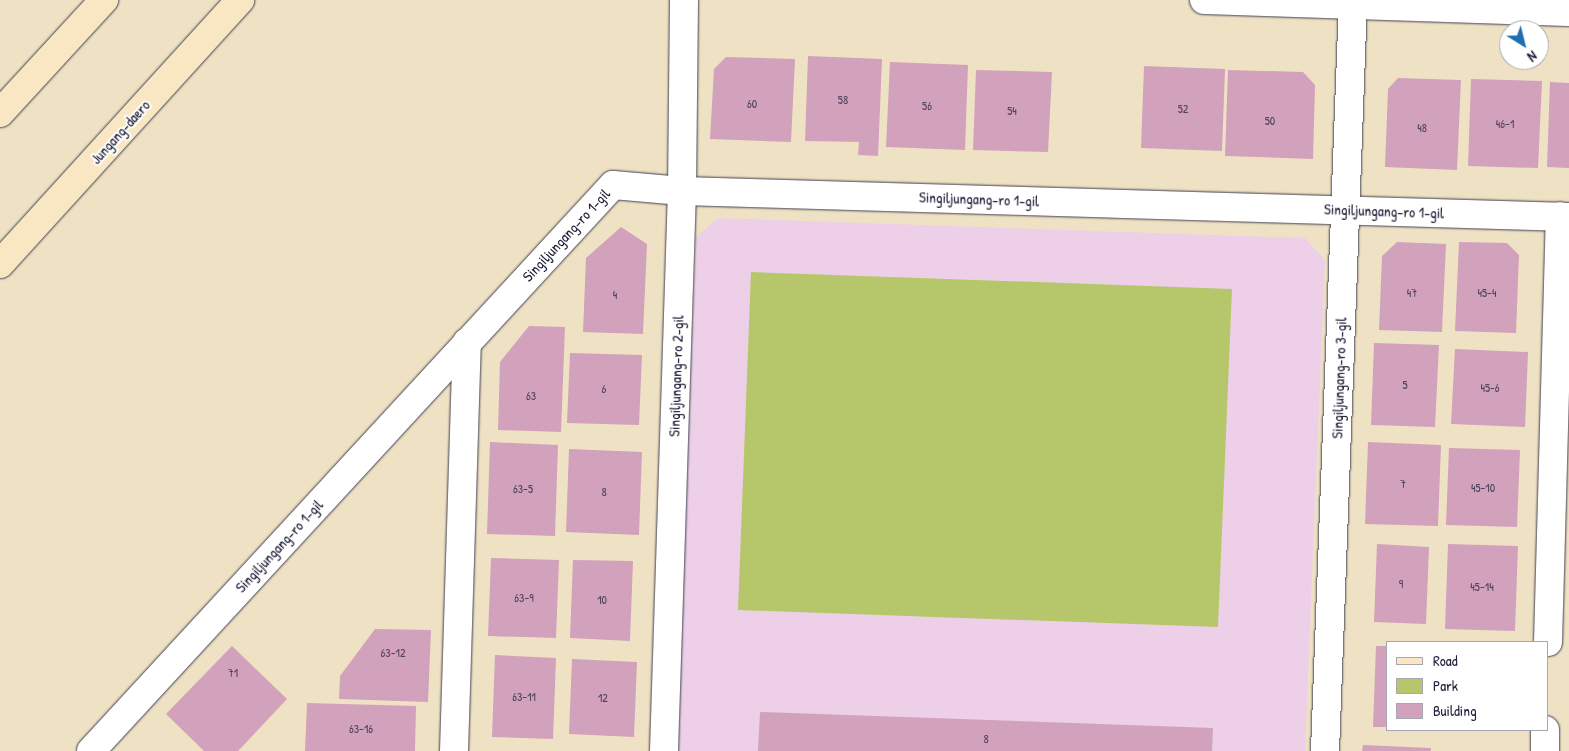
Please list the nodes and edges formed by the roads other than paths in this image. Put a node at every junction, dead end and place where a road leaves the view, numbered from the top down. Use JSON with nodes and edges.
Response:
{"nodes":[{"id":1,"x":104,"y":0,"type":"edge"},
{"id":2,"x":240,"y":0,"type":"edge"},
{"id":3,"x":684,"y":0,"type":"edge"},
{"id":4,"x":1204,"y":0,"type":"edge"},
{"id":5,"x":1353,"y":2,"type":"edge"},
{"id":6,"x":1569,"y":12,"type":"edge"},
{"id":7,"x":0,"y":112,"type":"edge"},
{"id":8,"x":682,"y":191,"type":"junction"},
{"id":9,"x":1346,"y":210,"type":"junction"},
{"id":10,"x":1564,"y":216,"type":"edge"},
{"id":11,"x":0,"y":264,"type":"edge"},
{"id":12,"x":467,"y":342,"type":"junction"},
{"id":13,"x":1548,"y":641,"type":"edge"},
{"id":14,"x":1545,"y":731,"type":"edge"},
{"id":15,"x":91,"y":751,"type":"edge"},
{"id":16,"x":454,"y":751,"type":"edge"},
{"id":17,"x":664,"y":751,"type":"edge"},
{"id":18,"x":1325,"y":751,"type":"edge"},
{"id":19,"x":1545,"y":751,"type":"edge"}],
"edges":[{"from":1,"to":7,"type":"main road"},
{"from":2,"to":11,"type":"main road","name":"Jungang-daero"},
{"from":3,"to":8,"type":"street","name":"Singiljungang-ro 2-gil"},
{"from":4,"to":5,"type":"street"},
{"from":5,"to":6,"type":"street"},
{"from":5,"to":9,"type":"street","name":"Singiljungang-ro 3-gil"},
{"from":8,"to":9,"type":"street","name":"Singiljungang-ro 1-gil"},
{"from":8,"to":12,"type":"street","name":"Singiljungang-ro 1-gil"},
{"from":8,"to":17,"type":"street","name":"Singiljungang-ro 2-gil"},
{"from":9,"to":10,"type":"street","name":"Singiljungang-ro 1-gil"},
{"from":9,"to":18,"type":"street","name":"Singiljungang-ro 3-gil"},
{"from":10,"to":13,"type":"street","name":"Singiljungang-ro 1-gil"},
{"from":12,"to":15,"type":"street","name":"Singiljungang-ro 1-gil"},
{"from":12,"to":16,"type":"street"},
{"from":14,"to":19,"type":"street"}]}
